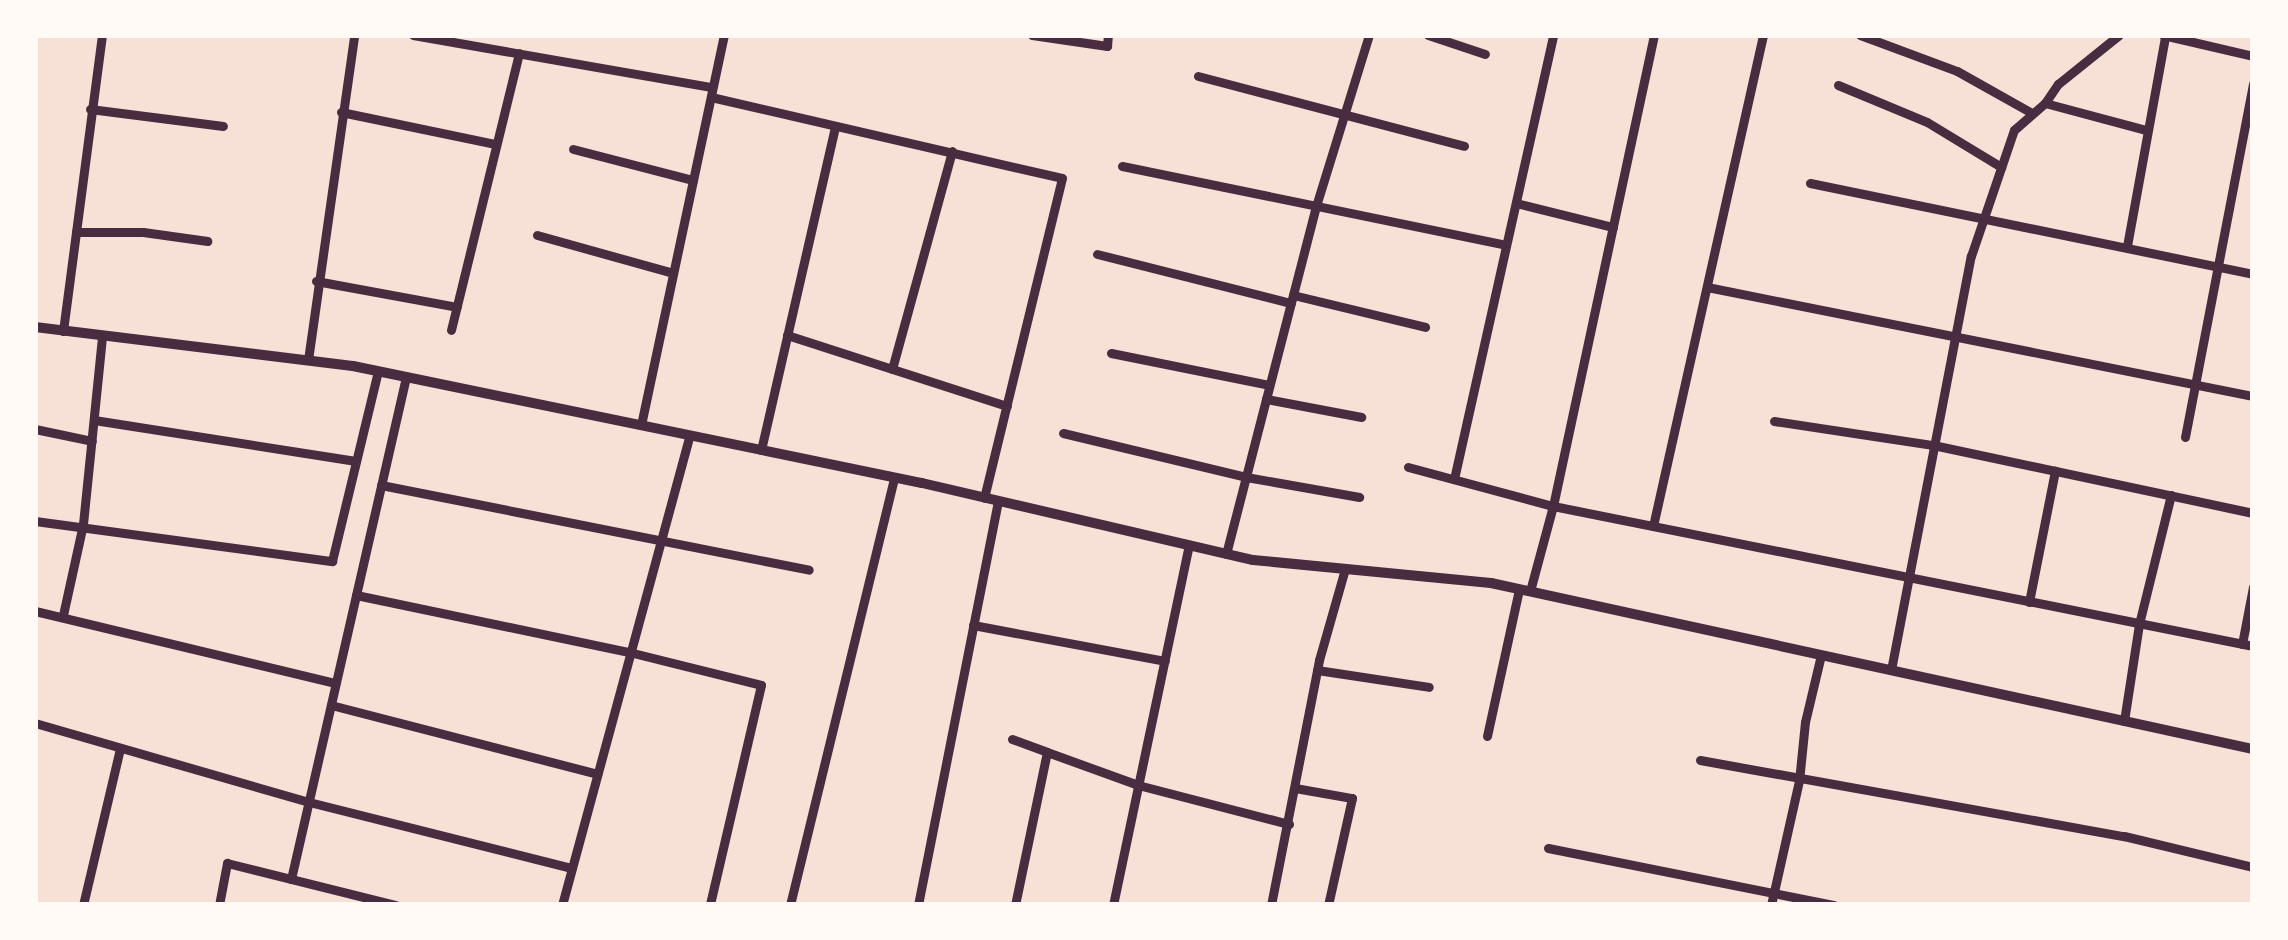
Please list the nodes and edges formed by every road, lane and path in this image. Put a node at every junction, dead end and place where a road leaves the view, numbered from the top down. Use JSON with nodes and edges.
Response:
{"nodes":[{"id":1,"x":102,"y":35,"type":"edge"},
{"id":2,"x":354,"y":35,"type":"edge"},
{"id":3,"x":413,"y":35,"type":"edge"},
{"id":4,"x":724,"y":35,"type":"edge"},
{"id":5,"x":1032,"y":35,"type":"edge"},
{"id":6,"x":1108,"y":35,"type":"edge"},
{"id":7,"x":1369,"y":35,"type":"edge"},
{"id":8,"x":1428,"y":35,"type":"edge"},
{"id":9,"x":1553,"y":35,"type":"edge"},
{"id":10,"x":1654,"y":35,"type":"edge"},
{"id":11,"x":1763,"y":35,"type":"edge"},
{"id":12,"x":1860,"y":35,"type":"edge"},
{"id":13,"x":2119,"y":35,"type":"edge"},
{"id":14,"x":2163,"y":35,"type":"edge"},
{"id":15,"x":518,"y":53,"type":"junction"},
{"id":16,"x":1485,"y":54,"type":"dead end"},
{"id":17,"x":2253,"y":56,"type":"edge"},
{"id":18,"x":1198,"y":76,"type":"dead end"},
{"id":19,"x":2253,"y":83,"type":"edge"},
{"id":20,"x":1838,"y":85,"type":"dead end"},
{"id":21,"x":712,"y":92,"type":"junction"},
{"id":22,"x":2045,"y":102,"type":"junction"},
{"id":23,"x":90,"y":109,"type":"junction"},
{"id":24,"x":341,"y":112,"type":"junction"},
{"id":25,"x":2030,"y":112,"type":"junction"},
{"id":26,"x":1345,"y":116,"type":"junction"},
{"id":27,"x":223,"y":126,"type":"dead end"},
{"id":28,"x":835,"y":126,"type":"junction"},
{"id":29,"x":2146,"y":130,"type":"junction"},
{"id":30,"x":496,"y":144,"type":"junction"},
{"id":31,"x":1464,"y":146,"type":"dead end"},
{"id":32,"x":573,"y":148,"type":"dead end"},
{"id":33,"x":952,"y":151,"type":"junction"},
{"id":34,"x":1122,"y":166,"type":"dead end"},
{"id":35,"x":2001,"y":167,"type":"junction"},
{"id":36,"x":693,"y":180,"type":"junction"},
{"id":37,"x":1810,"y":183,"type":"dead end"},
{"id":38,"x":1516,"y":202,"type":"junction"},
{"id":39,"x":1316,"y":206,"type":"junction"},
{"id":40,"x":1984,"y":216,"type":"junction"},
{"id":41,"x":1613,"y":227,"type":"junction"},
{"id":42,"x":76,"y":232,"type":"junction"},
{"id":43,"x":537,"y":235,"type":"dead end"},
{"id":44,"x":207,"y":241,"type":"dead end"},
{"id":45,"x":1506,"y":246,"type":"junction"},
{"id":46,"x":2128,"y":246,"type":"junction"},
{"id":47,"x":1097,"y":254,"type":"dead end"},
{"id":48,"x":2215,"y":265,"type":"junction"},
{"id":49,"x":673,"y":273,"type":"junction"},
{"id":50,"x":2253,"y":274,"type":"edge"},
{"id":51,"x":316,"y":281,"type":"junction"},
{"id":52,"x":1707,"y":287,"type":"junction"},
{"id":53,"x":1292,"y":299,"type":"junction"},
{"id":54,"x":457,"y":307,"type":"junction"},
{"id":55,"x":1425,"y":326,"type":"dead end"},
{"id":56,"x":35,"y":328,"type":"edge"},
{"id":57,"x":452,"y":330,"type":"dead end"},
{"id":58,"x":62,"y":331,"type":"junction"},
{"id":59,"x":787,"y":335,"type":"junction"},
{"id":60,"x":102,"y":336,"type":"junction"},
{"id":61,"x":1955,"y":340,"type":"junction"},
{"id":62,"x":1111,"y":352,"type":"dead end"},
{"id":63,"x":308,"y":360,"type":"junction"},
{"id":64,"x":892,"y":369,"type":"junction"},
{"id":65,"x":378,"y":371,"type":"junction"},
{"id":66,"x":406,"y":377,"type":"junction"},
{"id":67,"x":2195,"y":384,"type":"junction"},
{"id":68,"x":1269,"y":386,"type":"junction"},
{"id":69,"x":2253,"y":396,"type":"edge"},
{"id":70,"x":1266,"y":398,"type":"junction"},
{"id":71,"x":1007,"y":406,"type":"junction"},
{"id":72,"x":1361,"y":417,"type":"dead end"},
{"id":73,"x":94,"y":420,"type":"junction"},
{"id":74,"x":1774,"y":421,"type":"dead end"},
{"id":75,"x":641,"y":426,"type":"junction"},
{"id":76,"x":35,"y":429,"type":"edge"},
{"id":77,"x":1063,"y":432,"type":"dead end"},
{"id":78,"x":690,"y":435,"type":"junction"},
{"id":79,"x":2184,"y":436,"type":"dead end"},
{"id":80,"x":92,"y":442,"type":"junction"},
{"id":81,"x":1933,"y":444,"type":"junction"},
{"id":82,"x":760,"y":450,"type":"junction"},
{"id":83,"x":356,"y":461,"type":"junction"},
{"id":84,"x":1408,"y":467,"type":"dead end"},
{"id":85,"x":2055,"y":470,"type":"junction"},
{"id":86,"x":1246,"y":477,"type":"junction"},
{"id":87,"x":894,"y":478,"type":"junction"},
{"id":88,"x":1454,"y":479,"type":"junction"},
{"id":89,"x":381,"y":485,"type":"junction"},
{"id":90,"x":2170,"y":495,"type":"junction"},
{"id":91,"x":1359,"y":497,"type":"dead end"},
{"id":92,"x":984,"y":498,"type":"junction"},
{"id":93,"x":998,"y":501,"type":"junction"},
{"id":94,"x":1554,"y":506,"type":"junction"},
{"id":95,"x":2253,"y":512,"type":"edge"},
{"id":96,"x":35,"y":522,"type":"edge"},
{"id":97,"x":84,"y":524,"type":"junction"},
{"id":98,"x":1654,"y":526,"type":"junction"},
{"id":99,"x":662,"y":541,"type":"junction"},
{"id":100,"x":1189,"y":546,"type":"junction"},
{"id":101,"x":1226,"y":554,"type":"junction"},
{"id":102,"x":1345,"y":569,"type":"junction"},
{"id":103,"x":809,"y":570,"type":"dead end"},
{"id":104,"x":1910,"y":578,"type":"junction"},
{"id":105,"x":2253,"y":586,"type":"edge"},
{"id":106,"x":1524,"y":590,"type":"junction"},
{"id":107,"x":356,"y":595,"type":"junction"},
{"id":108,"x":2029,"y":602,"type":"junction"},
{"id":109,"x":35,"y":611,"type":"edge"},
{"id":110,"x":63,"y":615,"type":"junction"},
{"id":111,"x":2139,"y":624,"type":"junction"},
{"id":112,"x":973,"y":625,"type":"junction"},
{"id":113,"x":2247,"y":645,"type":"edge"},
{"id":114,"x":628,"y":652,"type":"junction"},
{"id":115,"x":1821,"y":655,"type":"junction"},
{"id":116,"x":1165,"y":661,"type":"junction"},
{"id":117,"x":1317,"y":670,"type":"junction"},
{"id":118,"x":1891,"y":670,"type":"junction"},
{"id":119,"x":336,"y":683,"type":"junction"},
{"id":120,"x":1429,"y":687,"type":"dead end"},
{"id":121,"x":331,"y":704,"type":"junction"},
{"id":122,"x":2124,"y":721,"type":"junction"},
{"id":123,"x":35,"y":723,"type":"edge"},
{"id":124,"x":1486,"y":736,"type":"dead end"},
{"id":125,"x":1012,"y":739,"type":"dead end"},
{"id":126,"x":120,"y":748,"type":"junction"},
{"id":127,"x":2253,"y":749,"type":"edge"},
{"id":128,"x":1047,"y":752,"type":"junction"},
{"id":129,"x":1700,"y":760,"type":"dead end"},
{"id":130,"x":597,"y":774,"type":"junction"},
{"id":131,"x":1799,"y":781,"type":"junction"},
{"id":132,"x":1138,"y":785,"type":"junction"},
{"id":133,"x":1295,"y":788,"type":"junction"},
{"id":134,"x":309,"y":802,"type":"junction"},
{"id":135,"x":1288,"y":824,"type":"junction"},
{"id":136,"x":1548,"y":848,"type":"dead end"},
{"id":137,"x":2253,"y":867,"type":"edge"},
{"id":138,"x":572,"y":868,"type":"junction"},
{"id":139,"x":292,"y":879,"type":"junction"},
{"id":140,"x":1772,"y":900,"type":"edge"},
{"id":141,"x":361,"y":901,"type":"edge"},
{"id":142,"x":83,"y":905,"type":"edge"},
{"id":143,"x":218,"y":905,"type":"edge"},
{"id":144,"x":396,"y":905,"type":"edge"},
{"id":145,"x":562,"y":905,"type":"edge"},
{"id":146,"x":710,"y":905,"type":"edge"},
{"id":147,"x":790,"y":905,"type":"edge"},
{"id":148,"x":918,"y":905,"type":"edge"},
{"id":149,"x":1014,"y":905,"type":"edge"},
{"id":150,"x":1113,"y":905,"type":"edge"},
{"id":151,"x":1271,"y":905,"type":"edge"},
{"id":152,"x":1328,"y":905,"type":"edge"},
{"id":153,"x":1834,"y":905,"type":"edge"}],
"edges":[{"from":1,"to":23,"type":"street"},
{"from":2,"to":24,"type":"street"},
{"from":3,"to":15,"type":"street"},
{"from":4,"to":21,"type":"street"},
{"from":5,"to":6,"type":"street"},
{"from":7,"to":26,"type":"street"},
{"from":8,"to":16,"type":"street"},
{"from":9,"to":38,"type":"street"},
{"from":10,"to":41,"type":"street"},
{"from":11,"to":52,"type":"street"},
{"from":12,"to":25,"type":"street"},
{"from":13,"to":22,"type":"street"},
{"from":14,"to":17,"type":"street"},
{"from":14,"to":29,"type":"street"},
{"from":15,"to":21,"type":"street"},
{"from":15,"to":30,"type":"street"},
{"from":18,"to":26,"type":"street"},
{"from":19,"to":48,"type":"street"},
{"from":20,"to":35,"type":"street"},
{"from":21,"to":28,"type":"street"},
{"from":21,"to":36,"type":"street"},
{"from":22,"to":25,"type":"street"},
{"from":22,"to":29,"type":"street"},
{"from":23,"to":27,"type":"street"},
{"from":23,"to":42,"type":"street"},
{"from":24,"to":30,"type":"street"},
{"from":24,"to":51,"type":"street"},
{"from":25,"to":35,"type":"street"},
{"from":26,"to":31,"type":"street"},
{"from":26,"to":39,"type":"street"},
{"from":28,"to":33,"type":"street"},
{"from":28,"to":59,"type":"street"},
{"from":29,"to":46,"type":"street"},
{"from":30,"to":54,"type":"street"},
{"from":32,"to":36,"type":"street"},
{"from":33,"to":64,"type":"street"},
{"from":33,"to":71,"type":"street"},
{"from":34,"to":39,"type":"street"},
{"from":35,"to":40,"type":"street"},
{"from":36,"to":49,"type":"street"},
{"from":37,"to":40,"type":"street"},
{"from":38,"to":41,"type":"street"},
{"from":38,"to":45,"type":"street"},
{"from":39,"to":45,"type":"street"},
{"from":39,"to":53,"type":"street"},
{"from":40,"to":46,"type":"street"},
{"from":40,"to":61,"type":"street"},
{"from":41,"to":94,"type":"street"},
{"from":42,"to":44,"type":"street"},
{"from":42,"to":58,"type":"street"},
{"from":43,"to":49,"type":"street"},
{"from":45,"to":88,"type":"street"},
{"from":46,"to":48,"type":"street"},
{"from":47,"to":53,"type":"street"},
{"from":48,"to":50,"type":"street"},
{"from":48,"to":67,"type":"street"},
{"from":49,"to":75,"type":"street"},
{"from":51,"to":54,"type":"street"},
{"from":51,"to":63,"type":"street"},
{"from":52,"to":61,"type":"street"},
{"from":52,"to":98,"type":"street"},
{"from":53,"to":55,"type":"street"},
{"from":53,"to":68,"type":"street"},
{"from":54,"to":57,"type":"street"},
{"from":56,"to":58,"type":"street"},
{"from":58,"to":60,"type":"street"},
{"from":59,"to":64,"type":"street"},
{"from":59,"to":82,"type":"street"},
{"from":60,"to":63,"type":"street"},
{"from":60,"to":73,"type":"street"},
{"from":61,"to":67,"type":"street"},
{"from":61,"to":81,"type":"street"},
{"from":62,"to":68,"type":"street"},
{"from":63,"to":65,"type":"street"},
{"from":64,"to":71,"type":"street"},
{"from":65,"to":66,"type":"street"},
{"from":65,"to":83,"type":"street"},
{"from":66,"to":75,"type":"street"},
{"from":66,"to":89,"type":"street"},
{"from":67,"to":69,"type":"street"},
{"from":67,"to":79,"type":"street"},
{"from":68,"to":70,"type":"street"},
{"from":70,"to":72,"type":"street"},
{"from":70,"to":86,"type":"street"},
{"from":71,"to":92,"type":"street"},
{"from":73,"to":80,"type":"street"},
{"from":73,"to":83,"type":"street"},
{"from":74,"to":81,"type":"street"},
{"from":75,"to":78,"type":"street"},
{"from":76,"to":80,"type":"street"},
{"from":77,"to":86,"type":"street"},
{"from":78,"to":82,"type":"street"},
{"from":78,"to":99,"type":"street"},
{"from":80,"to":97,"type":"street"},
{"from":81,"to":85,"type":"street"},
{"from":81,"to":104,"type":"street"},
{"from":82,"to":87,"type":"street"},
{"from":83,"to":97,"type":"street"},
{"from":84,"to":88,"type":"street"},
{"from":85,"to":90,"type":"street"},
{"from":85,"to":108,"type":"street"},
{"from":86,"to":91,"type":"street"},
{"from":86,"to":101,"type":"street"},
{"from":87,"to":92,"type":"street"},
{"from":87,"to":147,"type":"street"},
{"from":88,"to":94,"type":"street"},
{"from":89,"to":99,"type":"street"},
{"from":89,"to":107,"type":"street"},
{"from":90,"to":95,"type":"street"},
{"from":90,"to":111,"type":"street"},
{"from":92,"to":93,"type":"street"},
{"from":93,"to":100,"type":"street"},
{"from":93,"to":112,"type":"street"},
{"from":94,"to":98,"type":"street"},
{"from":94,"to":106,"type":"street"},
{"from":96,"to":97,"type":"street"},
{"from":97,"to":110,"type":"street"},
{"from":98,"to":104,"type":"street"},
{"from":99,"to":103,"type":"street"},
{"from":99,"to":114,"type":"street"},
{"from":100,"to":101,"type":"street"},
{"from":100,"to":116,"type":"street"},
{"from":101,"to":102,"type":"street"},
{"from":102,"to":106,"type":"street"},
{"from":102,"to":117,"type":"street"},
{"from":104,"to":108,"type":"street"},
{"from":104,"to":118,"type":"street"},
{"from":105,"to":113,"type":"street"},
{"from":106,"to":115,"type":"street"},
{"from":106,"to":124,"type":"street"},
{"from":107,"to":114,"type":"street"},
{"from":107,"to":119,"type":"street"},
{"from":108,"to":111,"type":"street"},
{"from":109,"to":110,"type":"street"},
{"from":110,"to":119,"type":"street"},
{"from":111,"to":113,"type":"street"},
{"from":111,"to":122,"type":"street"},
{"from":112,"to":116,"type":"street"},
{"from":112,"to":148,"type":"street"},
{"from":114,"to":130,"type":"street"},
{"from":114,"to":146,"type":"street"},
{"from":115,"to":118,"type":"street"},
{"from":115,"to":131,"type":"street"},
{"from":116,"to":132,"type":"street"},
{"from":117,"to":120,"type":"street"},
{"from":117,"to":133,"type":"street"},
{"from":118,"to":122,"type":"street"},
{"from":119,"to":121,"type":"street"},
{"from":121,"to":130,"type":"street"},
{"from":121,"to":134,"type":"street"},
{"from":122,"to":127,"type":"street"},
{"from":123,"to":126,"type":"street"},
{"from":125,"to":128,"type":"street"},
{"from":126,"to":134,"type":"street"},
{"from":126,"to":142,"type":"street"},
{"from":128,"to":132,"type":"street"},
{"from":128,"to":149,"type":"street"},
{"from":129,"to":131,"type":"street"},
{"from":130,"to":138,"type":"street"},
{"from":131,"to":137,"type":"street"},
{"from":131,"to":140,"type":"street"},
{"from":132,"to":135,"type":"street"},
{"from":132,"to":150,"type":"street"},
{"from":133,"to":135,"type":"street"},
{"from":133,"to":152,"type":"street"},
{"from":134,"to":138,"type":"street"},
{"from":134,"to":139,"type":"street"},
{"from":135,"to":151,"type":"street"},
{"from":136,"to":140,"type":"street"},
{"from":138,"to":145,"type":"street"},
{"from":139,"to":141,"type":"street"},
{"from":139,"to":143,"type":"street"},
{"from":140,"to":153,"type":"street"},
{"from":141,"to":144,"type":"street"}]}
